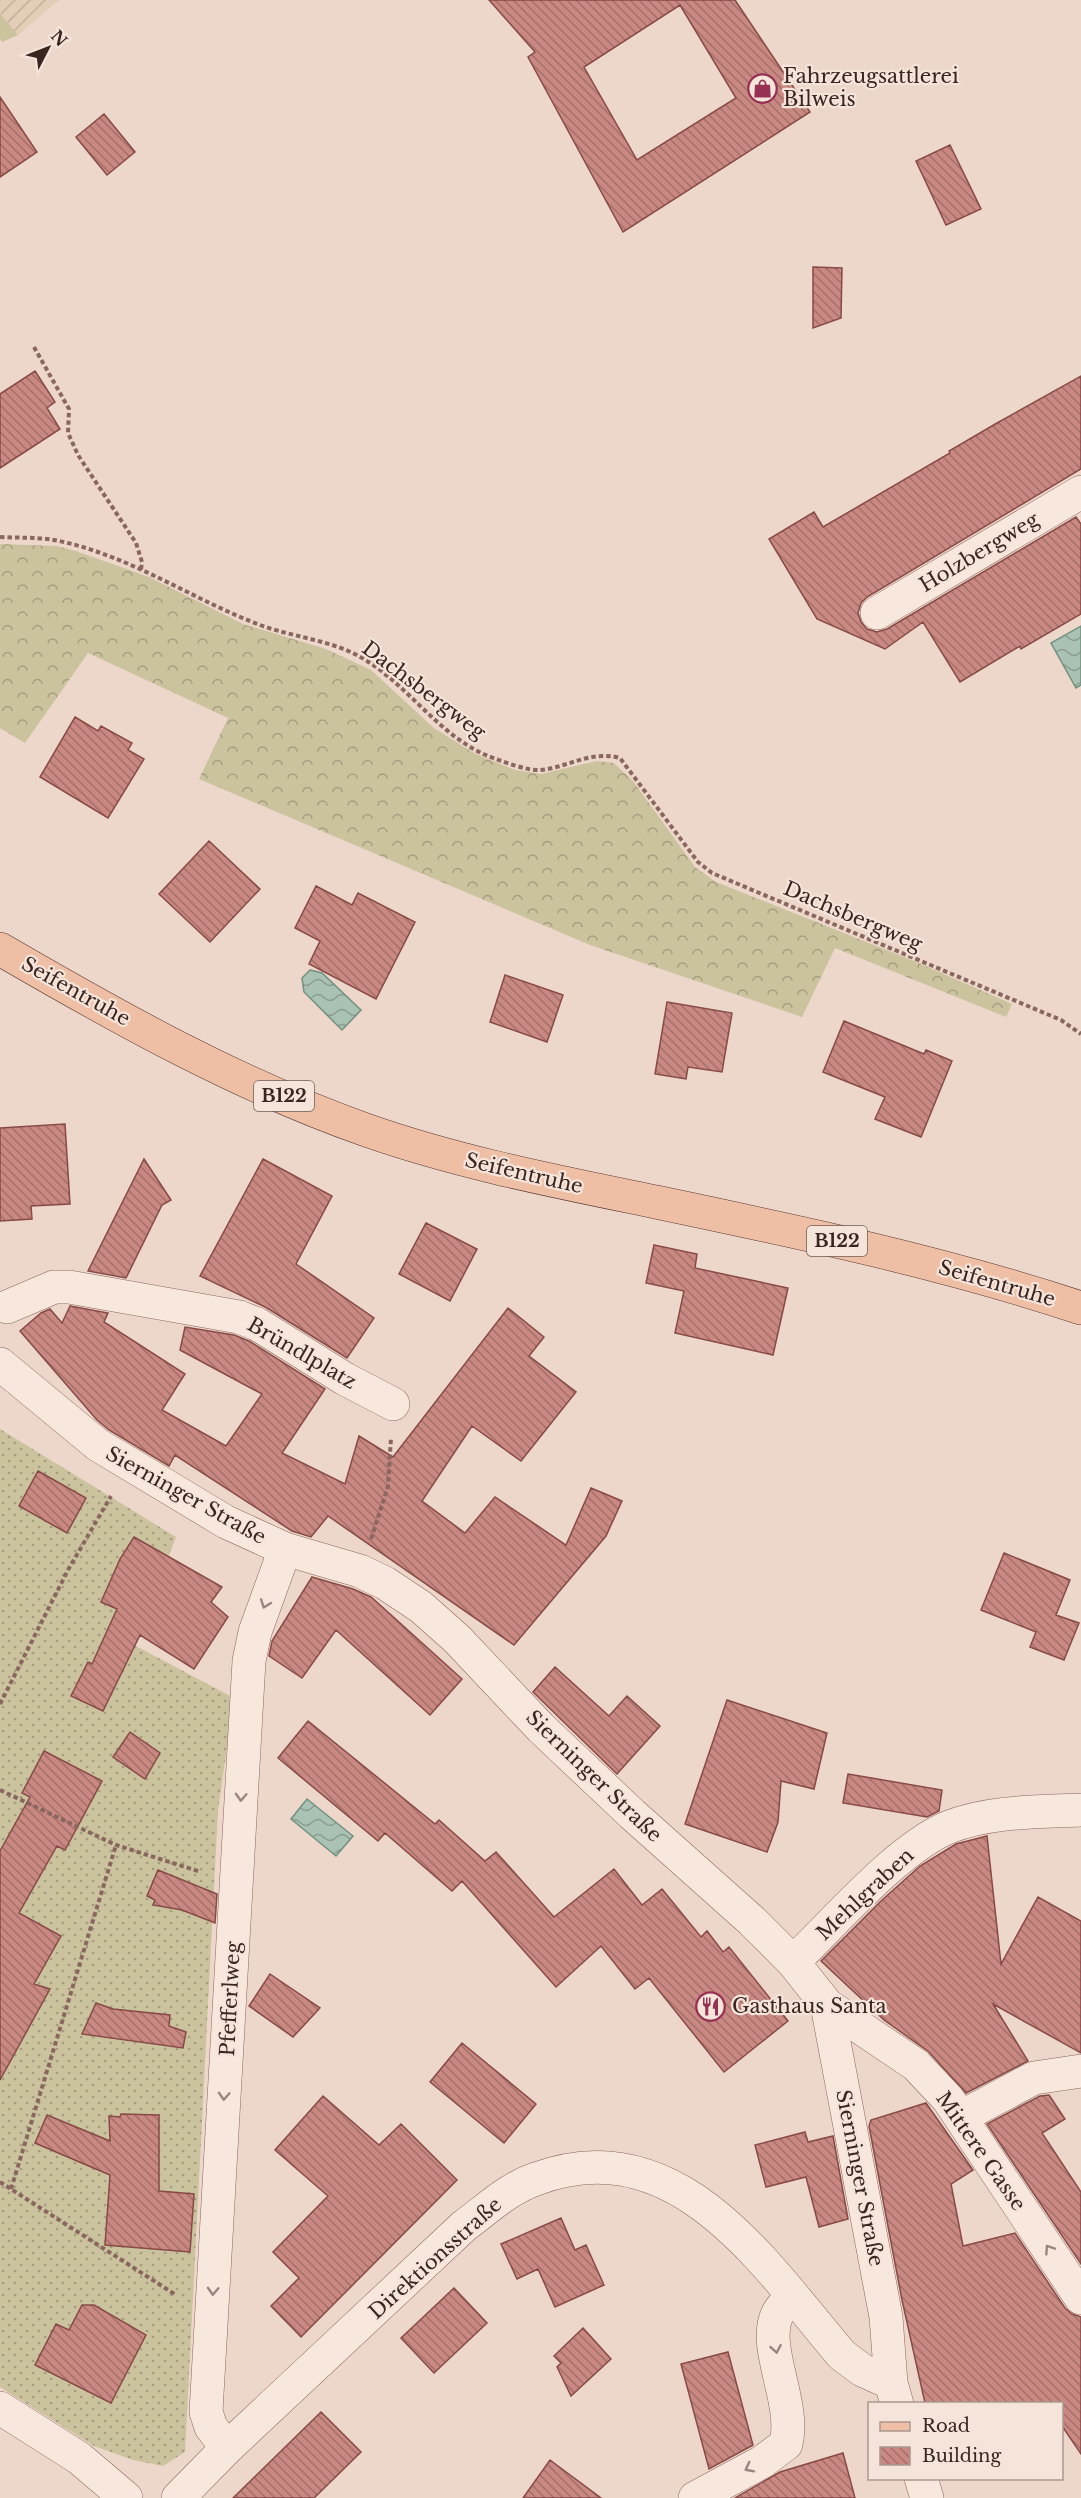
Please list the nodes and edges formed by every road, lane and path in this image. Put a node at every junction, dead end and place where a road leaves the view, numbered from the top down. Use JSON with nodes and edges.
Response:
{"nodes":[{"id":1,"x":34,"y":347,"type":"dead end"},
{"id":2,"x":1081,"y":492,"type":"edge"},
{"id":3,"x":0,"y":537,"type":"edge"},
{"id":4,"x":141,"y":570,"type":"junction"},
{"id":5,"x":877,"y":613,"type":"dead end"},
{"id":6,"x":0,"y":948,"type":"edge"},
{"id":7,"x":1081,"y":1034,"type":"edge"},
{"id":8,"x":1081,"y":1308,"type":"edge"},
{"id":9,"x":2,"y":1309,"type":"edge"},
{"id":10,"x":0,"y":1364,"type":"edge"},
{"id":11,"x":393,"y":1404,"type":"joint"},
{"id":12,"x":129,"y":1465,"type":"junction"},
{"id":13,"x":285,"y":1549,"type":"junction"},
{"id":14,"x":360,"y":1571,"type":"junction"},
{"id":15,"x":0,"y":1704,"type":"edge"},
{"id":16,"x":0,"y":1790,"type":"edge"},
{"id":17,"x":1081,"y":1810,"type":"edge"},
{"id":18,"x":116,"y":1845,"type":"junction"},
{"id":19,"x":237,"y":1883,"type":"junction"},
{"id":20,"x":793,"y":1962,"type":"junction"},
{"id":21,"x":827,"y":2005,"type":"junction"},
{"id":22,"x":1081,"y":2071,"type":"edge"},
{"id":23,"x":954,"y":2108,"type":"junction"},
{"id":24,"x":0,"y":2182,"type":"edge"},
{"id":25,"x":11,"y":2189,"type":"junction"},
{"id":26,"x":791,"y":2296,"type":"junction"},
{"id":27,"x":1081,"y":2298,"type":"edge"},
{"id":28,"x":212,"y":2312,"type":"junction"},
{"id":29,"x":894,"y":2393,"type":"edge"},
{"id":30,"x":0,"y":2408,"type":"edge"},
{"id":31,"x":226,"y":2448,"type":"junction"},
{"id":32,"x":922,"y":2480,"type":"edge"},
{"id":33,"x":126,"y":2498,"type":"edge"},
{"id":34,"x":178,"y":2498,"type":"edge"},
{"id":35,"x":695,"y":2498,"type":"edge"},
{"id":36,"x":927,"y":2498,"type":"edge"}],
"edges":[{"from":1,"to":4,"type":"path"},
{"from":2,"to":5,"type":"street","name":"Holzbergweg"},
{"from":3,"to":4,"type":"path","name":"Dachsbergweg"},
{"from":4,"to":7,"type":"path","name":"Dachsbergweg"},
{"from":6,"to":8,"type":"main road","name":"Seifentruhe","number":"B122"},
{"from":9,"to":11,"type":"street","name":"Bründlplatz"},
{"from":10,"to":12,"type":"street","name":"Sierninger Straße"},
{"from":11,"to":14,"type":"path"},
{"from":12,"to":13,"type":"street","name":"Sierninger Straße"},
{"from":12,"to":15,"type":"path"},
{"from":13,"to":14,"type":"street","name":"Sierninger Straße"},
{"from":13,"to":19,"type":"street","name":"Pfefferlweg","one_way":true},
{"from":14,"to":20,"type":"street","name":"Sierninger Straße"},
{"from":16,"to":18,"type":"path"},
{"from":17,"to":20,"type":"street","name":"Mehlgraben"},
{"from":18,"to":19,"type":"path"},
{"from":18,"to":25,"type":"path"},
{"from":19,"to":28,"type":"street","name":"Pfefferlweg","one_way":true},
{"from":20,"to":21,"type":"street","name":"Sierninger Straße"},
{"from":21,"to":23,"type":"street","name":"Mittere Gasse"},
{"from":21,"to":29,"type":"street","name":"Sierninger Straße"},
{"from":22,"to":23,"type":"street"},
{"from":27,"to":23,"type":"street","name":"Mittere Gasse","one_way":true},
{"from":24,"to":25,"type":"path"},
{"from":25,"to":28,"type":"path"},
{"from":26,"to":29,"type":"street","name":"Direktionsstraße"},
{"from":26,"to":31,"type":"street","name":"Direktionsstraße"},
{"from":26,"to":35,"type":"street","one_way":true},
{"from":28,"to":31,"type":"street","name":"Pfefferlweg"},
{"from":30,"to":33,"type":"street"},
{"from":31,"to":34,"type":"street","name":"Direktionsstraße"},
{"from":32,"to":36,"type":"street"}]}
